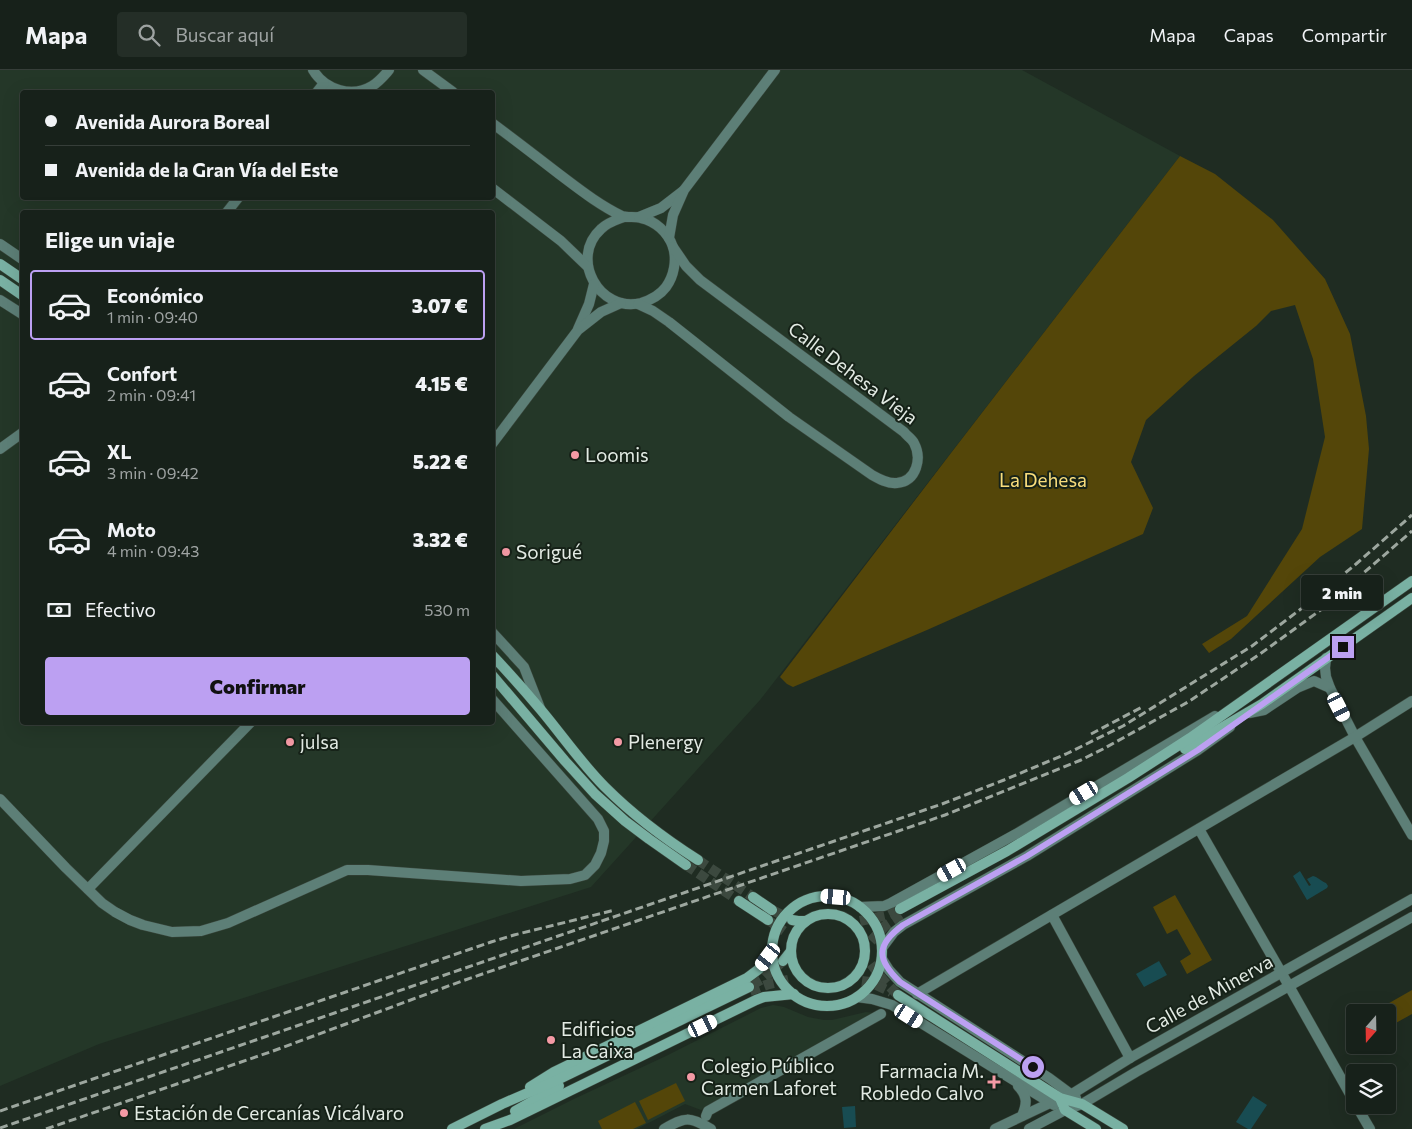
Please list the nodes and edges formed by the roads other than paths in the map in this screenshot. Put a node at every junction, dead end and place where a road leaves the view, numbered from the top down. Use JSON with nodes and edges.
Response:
{"nodes":[{"id":1,"x":313,"y":70,"type":"edge"},
{"id":2,"x":389,"y":70,"type":"edge"},
{"id":3,"x":423,"y":70,"type":"edge"},
{"id":4,"x":775,"y":70,"type":"edge"},
{"id":5,"x":324,"y":83,"type":"junction"},
{"id":6,"x":319,"y":90,"type":"edge"},
{"id":7,"x":340,"y":90,"type":"edge"},
{"id":8,"x":364,"y":90,"type":"edge"},
{"id":9,"x":450,"y":90,"type":"edge"},
{"id":10,"x":495,"y":125,"type":"edge"},
{"id":11,"x":495,"y":190,"type":"edge"},
{"id":12,"x":684,"y":190,"type":"junction"},
{"id":13,"x":236,"y":200,"type":"edge"},
{"id":14,"x":229,"y":210,"type":"edge"},
{"id":15,"x":624,"y":217,"type":"junction"},
{"id":16,"x":640,"y":217,"type":"junction"},
{"id":17,"x":671,"y":242,"type":"junction"},
{"id":18,"x":0,"y":244,"type":"edge"},
{"id":19,"x":20,"y":259,"type":"edge"},
{"id":20,"x":0,"y":264,"type":"edge"},
{"id":21,"x":588,"y":267,"type":"junction"},
{"id":22,"x":20,"y":278,"type":"edge"},
{"id":23,"x":0,"y":280,"type":"edge"},
{"id":24,"x":594,"y":284,"type":"junction"},
{"id":25,"x":20,"y":294,"type":"edge"},
{"id":26,"x":0,"y":300,"type":"edge"},
{"id":27,"x":621,"y":303,"type":"junction"},
{"id":28,"x":638,"y":304,"type":"junction"},
{"id":29,"x":20,"y":313,"type":"edge"},
{"id":30,"x":578,"y":330,"type":"junction"},
{"id":31,"x":20,"y":435,"type":"edge"},
{"id":32,"x":495,"y":440,"type":"edge"},
{"id":33,"x":0,"y":450,"type":"edge"},
{"id":34,"x":1412,"y":581,"type":"edge"},
{"id":35,"x":1412,"y":598,"type":"edge"},
{"id":36,"x":495,"y":635,"type":"edge"},
{"id":37,"x":495,"y":658,"type":"edge"},
{"id":38,"x":1326,"y":658,"type":"junction"},
{"id":39,"x":495,"y":678,"type":"edge"},
{"id":40,"x":1330,"y":688,"type":"junction"},
{"id":41,"x":1255,"y":693,"type":"junction"},
{"id":42,"x":1412,"y":701,"type":"edge"},
{"id":43,"x":495,"y":702,"type":"edge"},
{"id":44,"x":1262,"y":704,"type":"junction"},
{"id":45,"x":541,"y":710,"type":"junction"},
{"id":46,"x":1249,"y":713,"type":"junction"},
{"id":47,"x":248,"y":725,"type":"edge"},
{"id":48,"x":1355,"y":737,"type":"junction"},
{"id":49,"x":0,"y":799,"type":"edge"},
{"id":50,"x":1199,"y":829,"type":"junction"},
{"id":51,"x":1412,"y":835,"type":"edge"},
{"id":52,"x":698,"y":860,"type":"tunnel mouth"},
{"id":53,"x":686,"y":865,"type":"tunnel mouth"},
{"id":54,"x":88,"y":889,"type":"junction"},
{"id":55,"x":753,"y":897,"type":"tunnel mouth"},
{"id":56,"x":1412,"y":899,"type":"edge"},
{"id":57,"x":739,"y":901,"type":"tunnel mouth"},
{"id":58,"x":860,"y":907,"type":"junction"},
{"id":59,"x":1052,"y":915,"type":"junction"},
{"id":60,"x":1412,"y":917,"type":"edge"},
{"id":61,"x":792,"y":920,"type":"tunnel mouth"},
{"id":62,"x":805,"y":921,"type":"junction"},
{"id":63,"x":784,"y":931,"type":"tunnel mouth"},
{"id":64,"x":792,"y":940,"type":"junction"},
{"id":65,"x":867,"y":948,"type":"junction"},
{"id":66,"x":882,"y":948,"type":"junction"},
{"id":67,"x":773,"y":950,"type":"junction"},
{"id":68,"x":791,"y":951,"type":"junction"},
{"id":69,"x":882,"y":959,"type":"junction"},
{"id":70,"x":782,"y":961,"type":"tunnel mouth"},
{"id":71,"x":871,"y":964,"type":"tunnel mouth"},
{"id":72,"x":1282,"y":973,"type":"junction"},
{"id":73,"x":803,"y":978,"type":"junction"},
{"id":74,"x":792,"y":979,"type":"tunnel mouth"},
{"id":75,"x":862,"y":981,"type":"tunnel mouth"},
{"id":76,"x":849,"y":982,"type":"junction"},
{"id":77,"x":1289,"y":986,"type":"junction"},
{"id":78,"x":794,"y":994,"type":"junction"},
{"id":79,"x":917,"y":994,"type":"junction"},
{"id":80,"x":898,"y":995,"type":"tunnel mouth"},
{"id":81,"x":857,"y":997,"type":"junction"},
{"id":82,"x":881,"y":1014,"type":"dead end"},
{"id":83,"x":1130,"y":1058,"type":"junction"},
{"id":84,"x":1010,"y":1078,"type":"junction"},
{"id":85,"x":1346,"y":1086,"type":"edge"},
{"id":86,"x":1072,"y":1094,"type":"junction"},
{"id":87,"x":1060,"y":1098,"type":"junction"},
{"id":88,"x":1050,"y":1103,"type":"junction"},
{"id":89,"x":502,"y":1104,"type":"junction"},
{"id":90,"x":1082,"y":1104,"type":"junction"},
{"id":91,"x":1066,"y":1110,"type":"junction"},
{"id":92,"x":1362,"y":1114,"type":"edge"},
{"id":93,"x":706,"y":1116,"type":"dead end"},
{"id":94,"x":1022,"y":1116,"type":"junction"},
{"id":95,"x":487,"y":1128,"type":"edge"},
{"id":96,"x":452,"y":1129,"type":"edge"},
{"id":97,"x":664,"y":1129,"type":"edge"},
{"id":98,"x":711,"y":1129,"type":"edge"},
{"id":99,"x":996,"y":1129,"type":"edge"},
{"id":100,"x":1029,"y":1129,"type":"edge"},
{"id":101,"x":1096,"y":1129,"type":"edge"},
{"id":102,"x":1123,"y":1129,"type":"edge"},
{"id":103,"x":1370,"y":1129,"type":"edge"}],
"edges":[{"from":1,"to":5,"type":"street"},
{"from":2,"to":8,"type":"street"},
{"from":3,"to":9,"type":"street"},
{"from":4,"to":12,"type":"street"},
{"from":5,"to":6,"type":"street"},
{"from":5,"to":7,"type":"street"},
{"from":10,"to":15,"type":"street"},
{"from":11,"to":21,"type":"street"},
{"from":12,"to":16,"type":"street"},
{"from":12,"to":17,"type":"street"},
{"from":13,"to":14,"type":"street"},
{"from":15,"to":16,"type":"street"},
{"from":15,"to":21,"type":"street"},
{"from":16,"to":17,"type":"street"},
{"from":17,"to":28,"type":"street"},
{"from":17,"to":28,"type":"street","name":"Calle Dehesa Vieja"},
{"from":18,"to":19,"type":"street"},
{"from":20,"to":22,"type":"street"},
{"from":21,"to":24,"type":"street"},
{"from":23,"to":25,"type":"street"},
{"from":24,"to":27,"type":"street"},
{"from":24,"to":30,"type":"street"},
{"from":26,"to":29,"type":"street"},
{"from":27,"to":28,"type":"street"},
{"from":27,"to":30,"type":"street"},
{"from":30,"to":32,"type":"street"},
{"from":31,"to":33,"type":"street"},
{"from":34,"to":41,"type":"street"},
{"from":35,"to":38,"type":"street"},
{"from":36,"to":45,"type":"street"},
{"from":37,"to":45,"type":"street"},
{"from":38,"to":40,"type":"street"},
{"from":38,"to":44,"type":"street"},
{"from":39,"to":53,"type":"street"},
{"from":40,"to":46,"type":"street"},
{"from":40,"to":48,"type":"street"},
{"from":41,"to":44,"type":"street"},
{"from":41,"to":58,"type":"street"},
{"from":42,"to":48,"type":"street"},
{"from":43,"to":54,"type":"street"},
{"from":44,"to":46,"type":"street"},
{"from":45,"to":52,"type":"street"},
{"from":46,"to":66,"type":"street"},
{"from":47,"to":54,"type":"street"},
{"from":48,"to":50,"type":"street"},
{"from":48,"to":51,"type":"street"},
{"from":49,"to":54,"type":"street"},
{"from":50,"to":59,"type":"street"},
{"from":50,"to":72,"type":"street"},
{"from":55,"to":57,"type":"street"},
{"from":56,"to":72,"type":"street","name":"Calle de Minerva"},
{"from":58,"to":66,"type":"street"},
{"from":58,"to":67,"type":"street"},
{"from":59,"to":79,"type":"street"},
{"from":59,"to":83,"type":"street"},
{"from":60,"to":77,"type":"street","name":"Calle de Minerva"},
{"from":61,"to":62,"type":"street"},
{"from":62,"to":64,"type":"street"},
{"from":62,"to":65,"type":"street"},
{"from":63,"to":64,"type":"street"},
{"from":64,"to":68,"type":"street"},
{"from":65,"to":71,"type":"street"},
{"from":65,"to":76,"type":"street"},
{"from":66,"to":69,"type":"street"},
{"from":67,"to":78,"type":"street"},
{"from":67,"to":89,"type":"street"},
{"from":68,"to":70,"type":"street"},
{"from":68,"to":73,"type":"street"},
{"from":69,"to":79,"type":"street"},
{"from":69,"to":81,"type":"street"},
{"from":72,"to":77,"type":"street"},
{"from":72,"to":83,"type":"street","name":"Calle de Minerva"},
{"from":73,"to":74,"type":"street"},
{"from":73,"to":76,"type":"street"},
{"from":75,"to":76,"type":"street"},
{"from":77,"to":85,"type":"street"},
{"from":77,"to":90,"type":"street","name":"Calle de Minerva"},
{"from":78,"to":81,"type":"street"},
{"from":78,"to":95,"type":"street"},
{"from":79,"to":86,"type":"street"},
{"from":80,"to":87,"type":"street"},
{"from":81,"to":84,"type":"street"},
{"from":82,"to":93,"type":"street"},
{"from":83,"to":86,"type":"street","name":"Calle de Minerva"},
{"from":84,"to":88,"type":"street"},
{"from":84,"to":94,"type":"street"},
{"from":86,"to":87,"type":"street","name":"Calle de Minerva"},
{"from":86,"to":90,"type":"street"},
{"from":87,"to":88,"type":"street","name":"Calle de Minerva"},
{"from":87,"to":90,"type":"street"},
{"from":87,"to":91,"type":"street"},
{"from":88,"to":91,"type":"street"},
{"from":88,"to":94,"type":"street","name":"Calle de Minerva"},
{"from":89,"to":95,"type":"street"},
{"from":89,"to":96,"type":"street"},
{"from":90,"to":91,"type":"street","name":"Calle de Minerva"},
{"from":90,"to":102,"type":"street"},
{"from":91,"to":100,"type":"street","name":"Calle de Minerva"},
{"from":91,"to":101,"type":"street"},
{"from":92,"to":103,"type":"street"},
{"from":94,"to":99,"type":"street","name":"Calle de Minerva"},
{"from":97,"to":98,"type":"street"}]}
